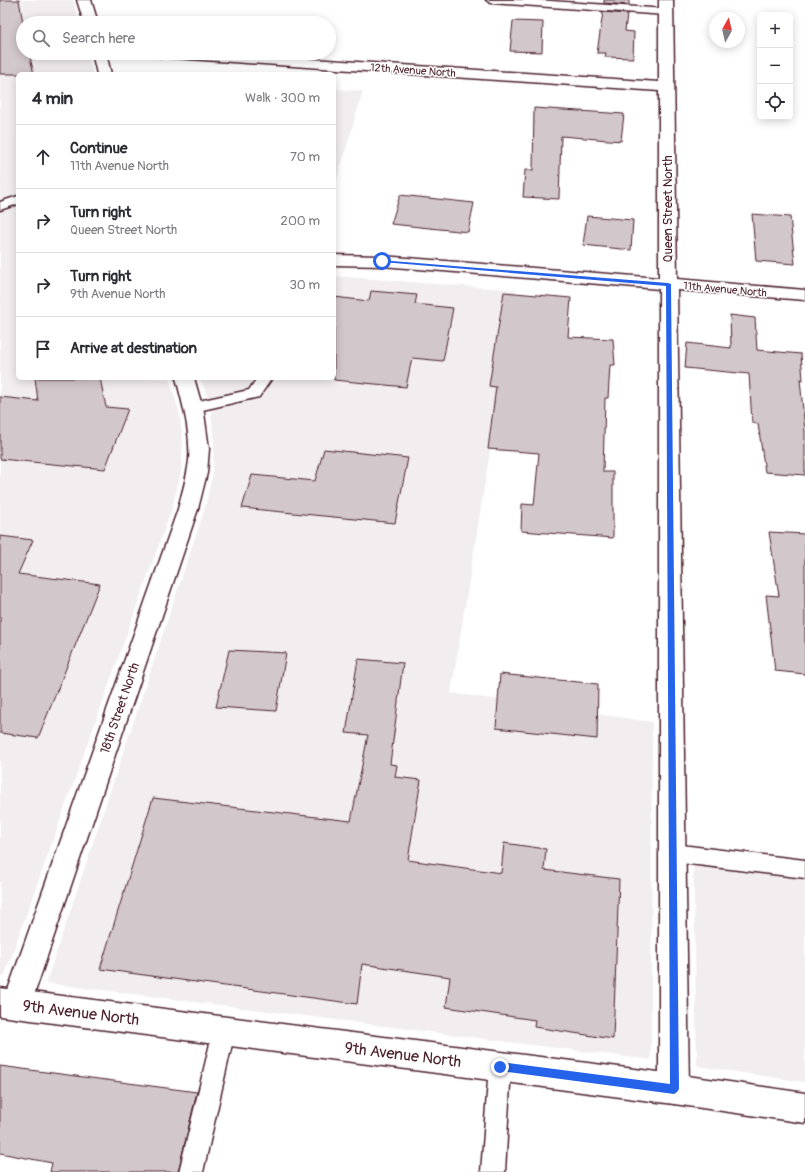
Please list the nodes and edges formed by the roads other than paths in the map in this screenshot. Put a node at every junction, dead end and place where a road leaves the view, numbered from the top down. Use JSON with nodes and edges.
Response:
{"nodes":[{"id":1,"x":84,"y":0,"type":"edge"},
{"id":2,"x":491,"y":0,"type":"edge"},
{"id":3,"x":666,"y":6,"type":"edge"},
{"id":4,"x":89,"y":16,"type":"edge"},
{"id":5,"x":101,"y":60,"type":"edge"},
{"id":6,"x":264,"y":60,"type":"edge"},
{"id":7,"x":104,"y":72,"type":"edge"},
{"id":8,"x":666,"y":87,"type":"junction"},
{"id":9,"x":16,"y":201,"type":"edge"},
{"id":10,"x":0,"y":206,"type":"edge"},
{"id":11,"x":336,"y":260,"type":"edge"},
{"id":12,"x":668,"y":284,"type":"junction"},
{"id":13,"x":805,"y":295,"type":"edge"},
{"id":14,"x":186,"y":380,"type":"edge"},
{"id":15,"x":263,"y":380,"type":"edge"},
{"id":16,"x":194,"y":407,"type":"junction"},
{"id":17,"x":672,"y":853,"type":"junction"},
{"id":18,"x":805,"y":869,"type":"edge"},
{"id":19,"x":8,"y":1003,"type":"edge"},
{"id":20,"x":224,"y":1031,"type":"junction"},
{"id":21,"x":500,"y":1067,"type":"junction"},
{"id":22,"x":674,"y":1089,"type":"junction"},
{"id":23,"x":805,"y":1108,"type":"edge"},
{"id":24,"x":191,"y":1172,"type":"edge"},
{"id":25,"x":493,"y":1172,"type":"edge"}],
"edges":[{"from":1,"to":4,"type":"street"},
{"from":2,"to":3,"type":"lane"},
{"from":3,"to":8,"type":"street","name":"Queen Street North"},
{"from":5,"to":7,"type":"street"},
{"from":6,"to":8,"type":"street","name":"12th Avenue North"},
{"from":8,"to":12,"type":"street","name":"Queen Street North"},
{"from":9,"to":10,"type":"lane"},
{"from":11,"to":12,"type":"street","name":"11th Avenue North"},
{"from":12,"to":13,"type":"street","name":"11th Avenue North"},
{"from":12,"to":17,"type":"street","name":"Queen Street North"},
{"from":14,"to":16,"type":"street","name":"18th Street North"},
{"from":15,"to":16,"type":"lane"},
{"from":16,"to":19,"type":"street","name":"18th Street North"},
{"from":17,"to":18,"type":"lane"},
{"from":17,"to":22,"type":"street","name":"Queen Street North"},
{"from":19,"to":20,"type":"street","name":"9th Avenue North"},
{"from":20,"to":21,"type":"street","name":"9th Avenue North"},
{"from":20,"to":24,"type":"lane"},
{"from":21,"to":22,"type":"street","name":"9th Avenue North"},
{"from":21,"to":25,"type":"lane"},
{"from":22,"to":23,"type":"street","name":"9th Avenue North"}]}
